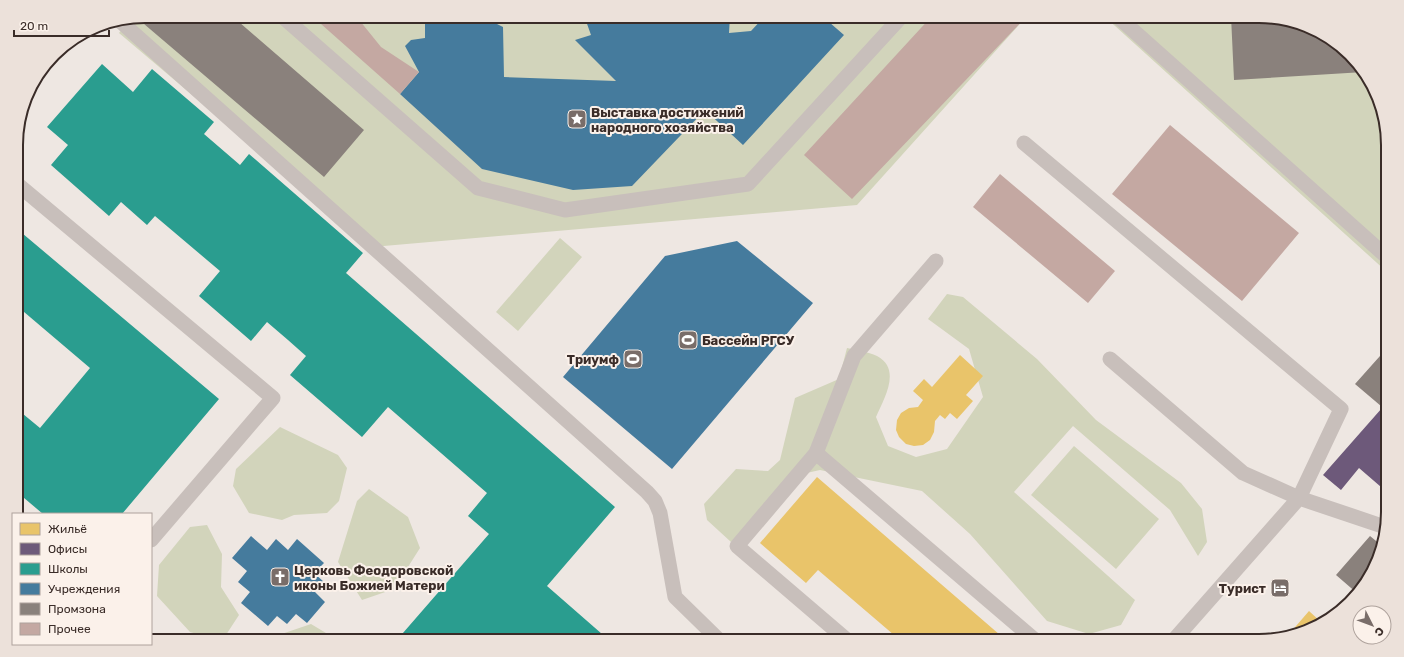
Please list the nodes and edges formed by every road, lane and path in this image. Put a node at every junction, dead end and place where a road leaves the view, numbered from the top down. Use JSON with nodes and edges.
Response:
{"nodes":[{"id":1,"x":290,"y":23,"type":"edge"},
{"id":2,"x":896,"y":23,"type":"edge"},
{"id":3,"x":1125,"y":23,"type":"edge"},
{"id":4,"x":124,"y":25,"type":"edge"},
{"id":5,"x":1024,"y":143,"type":"dead end"},
{"id":6,"x":23,"y":189,"type":"edge"},
{"id":7,"x":1381,"y":252,"type":"edge"},
{"id":8,"x":936,"y":261,"type":"dead end"},
{"id":9,"x":1110,"y":359,"type":"dead end"},
{"id":10,"x":816,"y":453,"type":"junction"},
{"id":11,"x":1300,"y":498,"type":"junction"},
{"id":12,"x":1380,"y":525,"type":"edge"},
{"id":13,"x":152,"y":539,"type":"edge"},
{"id":14,"x":713,"y":634,"type":"edge"},
{"id":15,"x":840,"y":634,"type":"edge"},
{"id":16,"x":1028,"y":634,"type":"edge"},
{"id":17,"x":1179,"y":634,"type":"edge"}],
"edges":[{"from":1,"to":2,"type":"lane"},
{"from":3,"to":7,"type":"lane"},
{"from":4,"to":14,"type":"lane"},
{"from":5,"to":11,"type":"lane"},
{"from":6,"to":13,"type":"lane"},
{"from":8,"to":10,"type":"lane"},
{"from":9,"to":11,"type":"lane"},
{"from":10,"to":15,"type":"lane"},
{"from":10,"to":16,"type":"lane"},
{"from":11,"to":12,"type":"lane"},
{"from":11,"to":17,"type":"lane"}]}
